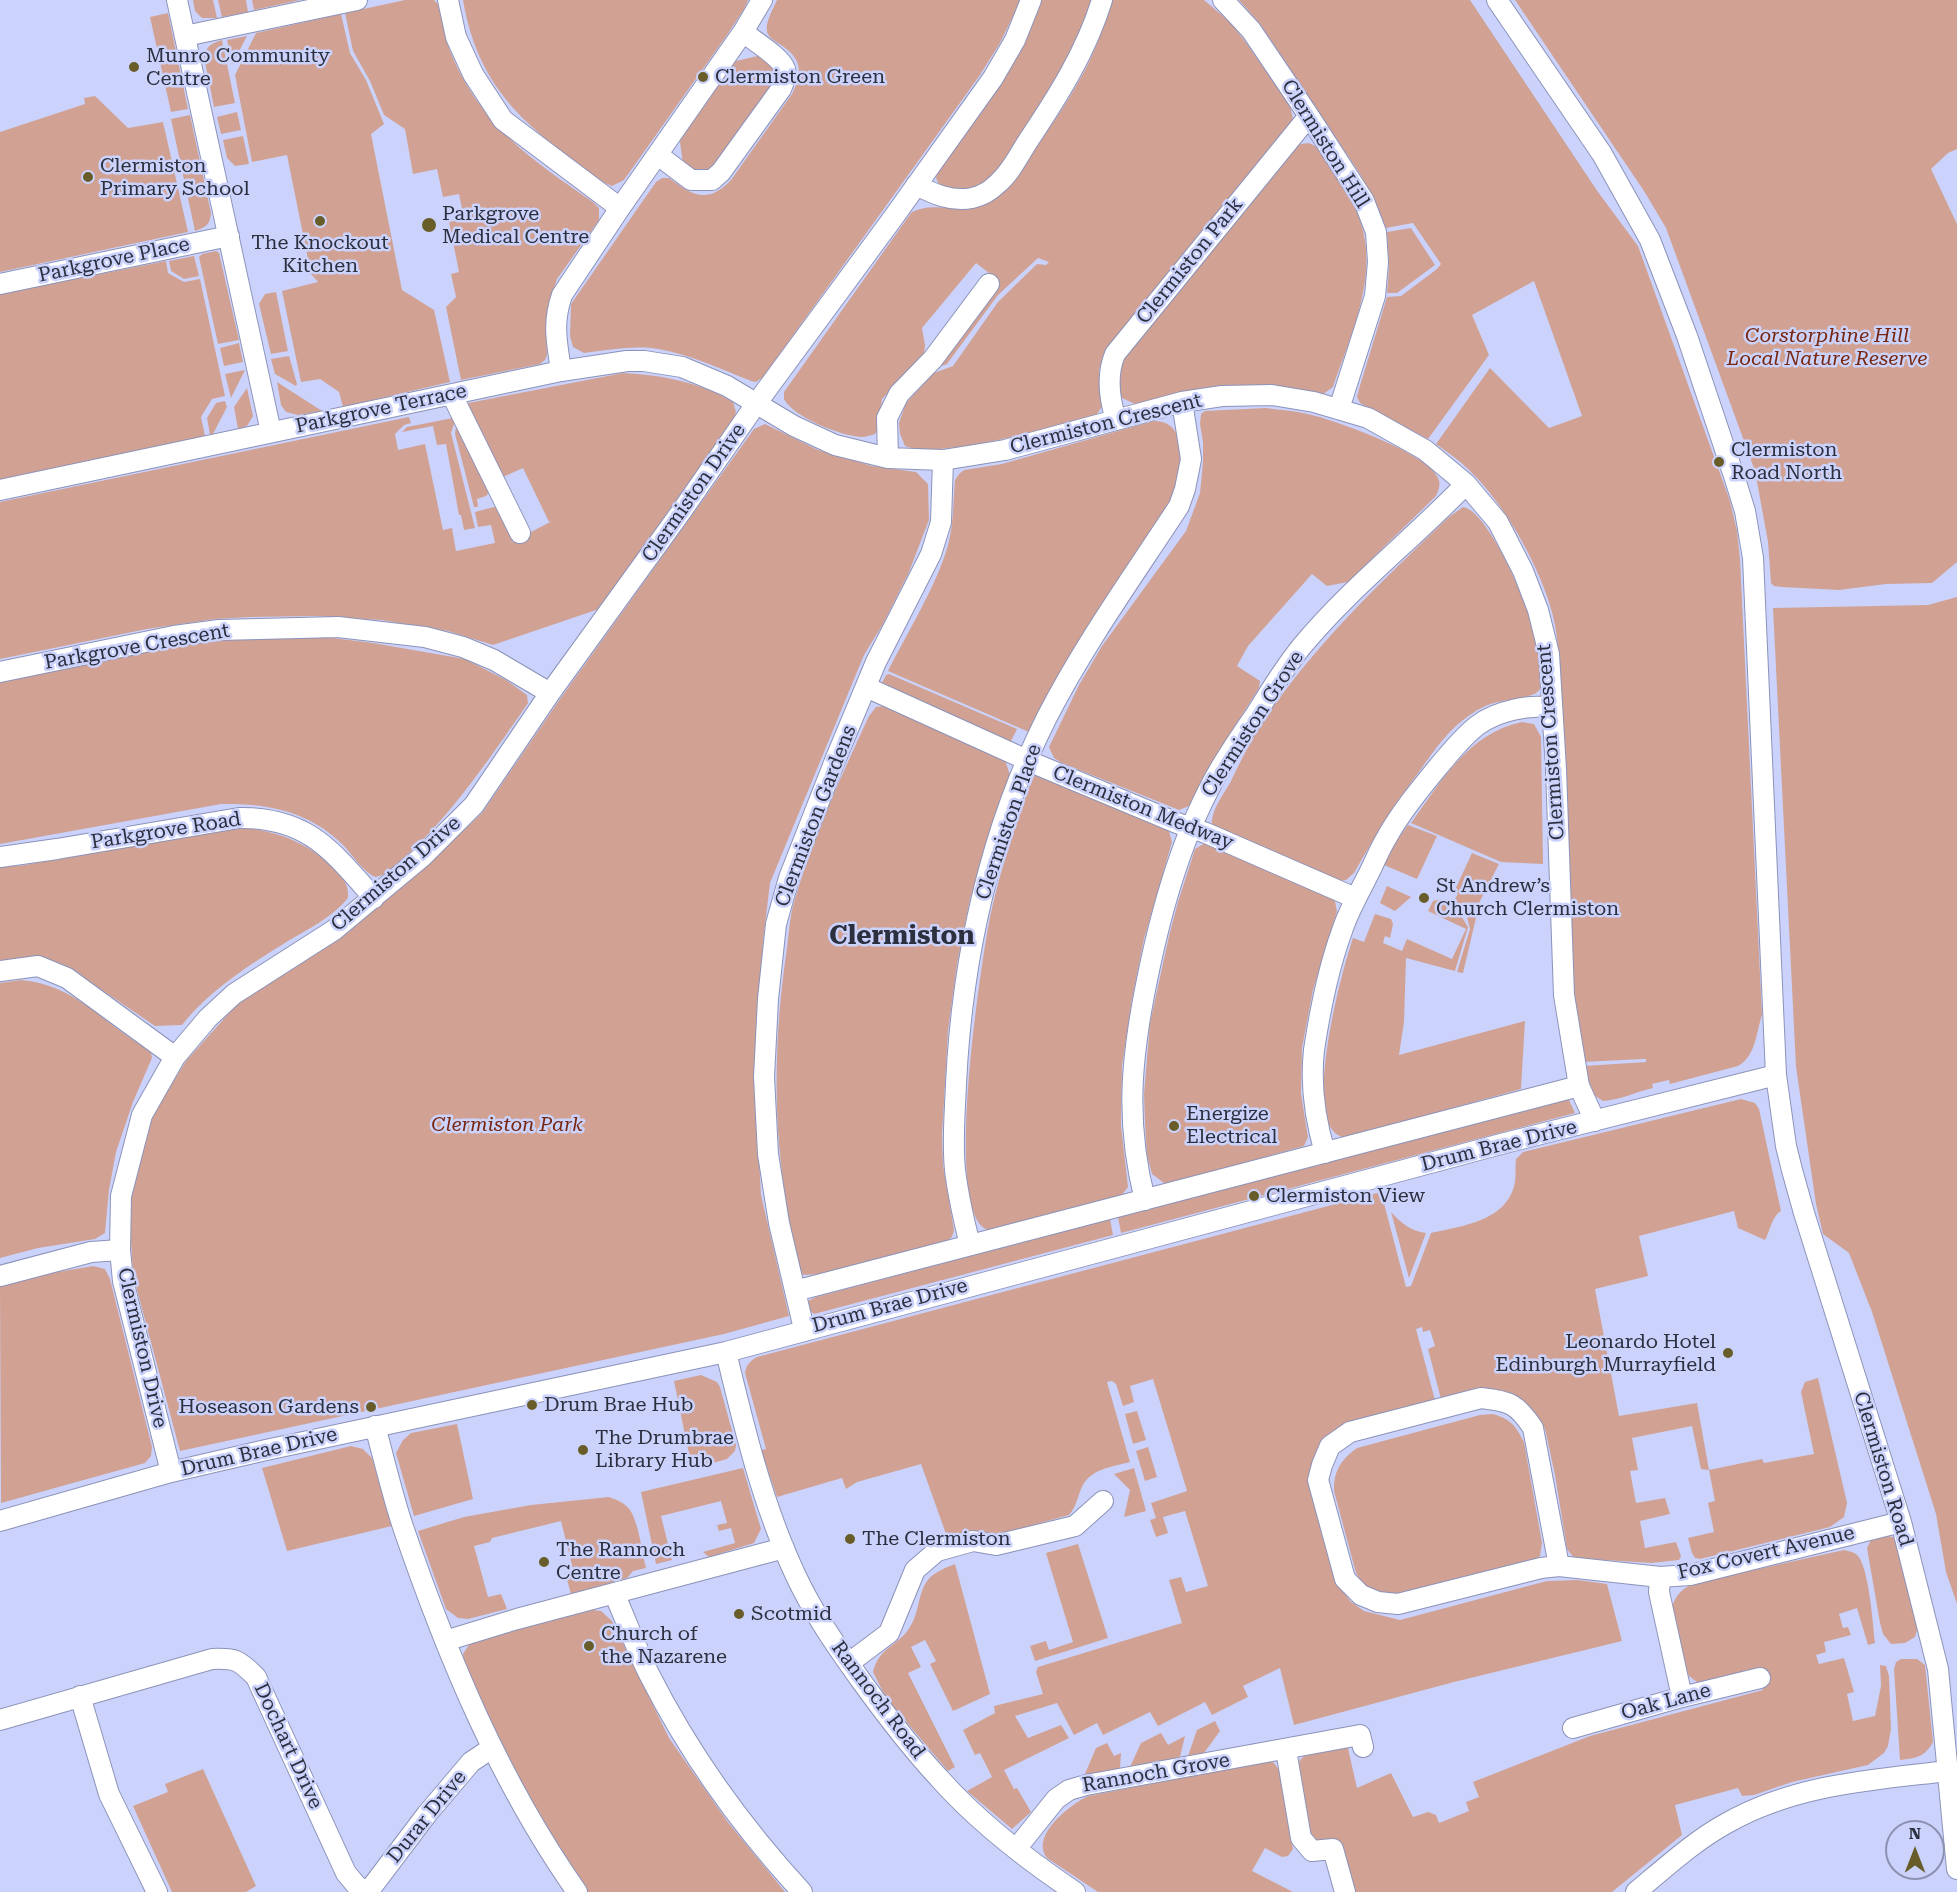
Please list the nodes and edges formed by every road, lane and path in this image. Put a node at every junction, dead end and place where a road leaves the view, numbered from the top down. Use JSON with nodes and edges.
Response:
{"nodes":[{"id":1,"x":177,"y":0,"type":"edge"},
{"id":2,"x":357,"y":0,"type":"edge"},
{"id":3,"x":448,"y":0,"type":"edge"},
{"id":4,"x":762,"y":0,"type":"edge"},
{"id":5,"x":1031,"y":0,"type":"edge"},
{"id":6,"x":1102,"y":0,"type":"edge"},
{"id":7,"x":1223,"y":0,"type":"edge"},
{"id":8,"x":1497,"y":0,"type":"edge"},
{"id":9,"x":743,"y":32,"type":"junction"},
{"id":10,"x":185,"y":36,"type":"junction"},
{"id":11,"x":1309,"y":116,"type":"junction"},
{"id":12,"x":658,"y":155,"type":"junction"},
{"id":13,"x":916,"y":185,"type":"junction"},
{"id":14,"x":620,"y":208,"type":"junction"},
{"id":15,"x":229,"y":236,"type":"junction"},
{"id":16,"x":0,"y":284,"type":"edge"},
{"id":17,"x":989,"y":284,"type":"dead end"},
{"id":18,"x":561,"y":371,"type":"junction"},
{"id":19,"x":452,"y":395,"type":"junction"},
{"id":20,"x":1182,"y":402,"type":"junction"},
{"id":21,"x":756,"y":404,"type":"junction"},
{"id":22,"x":1339,"y":409,"type":"junction"},
{"id":23,"x":1116,"y":420,"type":"junction"},
{"id":24,"x":271,"y":432,"type":"junction"},
{"id":25,"x":888,"y":458,"type":"junction"},
{"id":26,"x":943,"y":460,"type":"junction"},
{"id":27,"x":1466,"y":484,"type":"junction"},
{"id":28,"x":0,"y":490,"type":"edge"},
{"id":29,"x":520,"y":533,"type":"dead end"},
{"id":30,"x":0,"y":672,"type":"edge"},
{"id":31,"x":866,"y":687,"type":"junction"},
{"id":32,"x":550,"y":693,"type":"junction"},
{"id":33,"x":1552,"y":708,"type":"junction"},
{"id":34,"x":1027,"y":759,"type":"junction"},
{"id":35,"x":1193,"y":828,"type":"junction"},
{"id":36,"x":0,"y":857,"type":"edge"},
{"id":37,"x":1356,"y":897,"type":"junction"},
{"id":38,"x":374,"y":898,"type":"junction"},
{"id":39,"x":0,"y":971,"type":"edge"},
{"id":40,"x":175,"y":1057,"type":"junction"},
{"id":41,"x":1776,"y":1075,"type":"junction"},
{"id":42,"x":1579,"y":1086,"type":"junction"},
{"id":43,"x":1595,"y":1121,"type":"junction"},
{"id":44,"x":1325,"y":1153,"type":"junction"},
{"id":45,"x":1145,"y":1200,"type":"junction"},
{"id":46,"x":970,"y":1245,"type":"junction"},
{"id":47,"x":120,"y":1250,"type":"junction"},
{"id":48,"x":0,"y":1276,"type":"edge"},
{"id":49,"x":795,"y":1291,"type":"junction"},
{"id":50,"x":804,"y":1329,"type":"junction"},
{"id":51,"x":726,"y":1352,"type":"junction"},
{"id":52,"x":375,"y":1426,"type":"junction"},
{"id":53,"x":171,"y":1472,"type":"junction"},
{"id":54,"x":1103,"y":1501,"type":"dead end"},
{"id":55,"x":0,"y":1521,"type":"edge"},
{"id":56,"x":1901,"y":1522,"type":"junction"},
{"id":57,"x":784,"y":1548,"type":"junction"},
{"id":58,"x":1559,"y":1566,"type":"junction"},
{"id":59,"x":1660,"y":1577,"type":"junction"},
{"id":60,"x":614,"y":1593,"type":"junction"},
{"id":61,"x":445,"y":1641,"type":"junction"},
{"id":62,"x":849,"y":1663,"type":"junction"},
{"id":63,"x":1760,"y":1678,"type":"dead end"},
{"id":64,"x":80,"y":1696,"type":"junction"},
{"id":65,"x":1682,"y":1697,"type":"junction"},
{"id":66,"x":0,"y":1720,"type":"edge"},
{"id":67,"x":1573,"y":1728,"type":"dead end"},
{"id":68,"x":1363,"y":1747,"type":"dead end"},
{"id":69,"x":492,"y":1748,"type":"junction"},
{"id":70,"x":1286,"y":1750,"type":"junction"},
{"id":71,"x":1948,"y":1771,"type":"junction"},
{"id":72,"x":1016,"y":1849,"type":"junction"},
{"id":73,"x":1957,"y":1869,"type":"edge"},
{"id":74,"x":157,"y":1892,"type":"edge"},
{"id":75,"x":366,"y":1892,"type":"edge"},
{"id":76,"x":577,"y":1892,"type":"edge"},
{"id":77,"x":802,"y":1892,"type":"edge"},
{"id":78,"x":1075,"y":1892,"type":"edge"},
{"id":79,"x":1345,"y":1892,"type":"edge"},
{"id":80,"x":1636,"y":1892,"type":"edge"}],
"edges":[{"from":1,"to":10,"type":"street"},
{"from":2,"to":10,"type":"street"},
{"from":3,"to":14,"type":"street"},
{"from":4,"to":9,"type":"street"},
{"from":5,"to":13,"type":"street","name":"Clermiston Drive"},
{"from":6,"to":13,"type":"street"},
{"from":7,"to":11,"type":"street","name":"Clermiston Hill"},
{"from":8,"to":41,"type":"street"},
{"from":9,"to":12,"type":"street"},
{"from":9,"to":12,"type":"street"},
{"from":10,"to":15,"type":"street"},
{"from":11,"to":22,"type":"street","name":"Clermiston Hill"},
{"from":11,"to":23,"type":"street","name":"Clermiston Park"},
{"from":12,"to":14,"type":"street"},
{"from":13,"to":21,"type":"street","name":"Clermiston Drive"},
{"from":14,"to":18,"type":"street"},
{"from":15,"to":16,"type":"street","name":"Parkgrove Place"},
{"from":15,"to":24,"type":"street"},
{"from":17,"to":25,"type":"street"},
{"from":18,"to":19,"type":"street","name":"Parkgrove Terrace"},
{"from":18,"to":21,"type":"street","name":"Parkgrove Terrace"},
{"from":19,"to":24,"type":"street","name":"Parkgrove Terrace"},
{"from":19,"to":29,"type":"street"},
{"from":20,"to":22,"type":"street","name":"Clermiston Crescent"},
{"from":20,"to":23,"type":"street","name":"Clermiston Crescent"},
{"from":20,"to":34,"type":"street","name":"Clermiston Place"},
{"from":21,"to":25,"type":"street","name":"Clermiston Crescent"},
{"from":21,"to":32,"type":"street","name":"Clermiston Drive"},
{"from":22,"to":27,"type":"street","name":"Clermiston Crescent"},
{"from":23,"to":26,"type":"street","name":"Clermiston Crescent"},
{"from":24,"to":28,"type":"street","name":"Parkgrove Terrace"},
{"from":25,"to":26,"type":"street","name":"Clermiston Crescent"},
{"from":26,"to":31,"type":"street","name":"Clermiston Gardens"},
{"from":27,"to":33,"type":"street","name":"Clermiston Crescent"},
{"from":27,"to":35,"type":"street","name":"Clermiston Grove"},
{"from":30,"to":32,"type":"street","name":"Parkgrove Crescent"},
{"from":31,"to":34,"type":"street","name":"Clermiston Medway"},
{"from":31,"to":49,"type":"street","name":"Clermiston Gardens"},
{"from":32,"to":38,"type":"street","name":"Clermiston Drive"},
{"from":33,"to":37,"type":"street"},
{"from":33,"to":42,"type":"street","name":"Clermiston Crescent"},
{"from":34,"to":35,"type":"street","name":"Clermiston Medway"},
{"from":34,"to":46,"type":"street","name":"Clermiston Place"},
{"from":35,"to":37,"type":"street","name":"Clermiston Medway"},
{"from":35,"to":45,"type":"street","name":"Clermiston Grove"},
{"from":36,"to":38,"type":"street","name":"Parkgrove Road"},
{"from":37,"to":44,"type":"street"},
{"from":38,"to":40,"type":"street","name":"Clermiston Drive"},
{"from":39,"to":40,"type":"street"},
{"from":40,"to":47,"type":"street","name":"Clermiston Drive"},
{"from":41,"to":43,"type":"street","name":"Drum Brae Drive"},
{"from":41,"to":56,"type":"street","name":"Clermiston Road"},
{"from":42,"to":43,"type":"street","name":"Clermiston Crescent"},
{"from":42,"to":44,"type":"street","name":"Drum Brae Drive"},
{"from":43,"to":50,"type":"street","name":"Drum Brae Drive"},
{"from":44,"to":45,"type":"street","name":"Drum Brae Drive"},
{"from":45,"to":46,"type":"street","name":"Drum Brae Drive"},
{"from":46,"to":49,"type":"street","name":"Drum Brae Drive"},
{"from":47,"to":48,"type":"street"},
{"from":47,"to":53,"type":"street","name":"Clermiston Drive"},
{"from":49,"to":50,"type":"street","name":"Clermiston Gardens"},
{"from":50,"to":51,"type":"street","name":"Drum Brae Drive"},
{"from":51,"to":52,"type":"street","name":"Drum Brae Drive"},
{"from":51,"to":57,"type":"street","name":"Rannoch Road"},
{"from":52,"to":53,"type":"street","name":"Drum Brae Drive"},
{"from":52,"to":61,"type":"street"},
{"from":53,"to":55,"type":"street","name":"Drum Brae Drive"},
{"from":54,"to":62,"type":"street"},
{"from":56,"to":59,"type":"street","name":"Fox Covert Avenue"},
{"from":56,"to":71,"type":"street","name":"Clermiston Road"},
{"from":57,"to":60,"type":"street"},
{"from":57,"to":62,"type":"street","name":"Rannoch Road"},
{"from":58,"to":58,"type":"street","name":"Fox Covert Avenue"},
{"from":58,"to":59,"type":"street","name":"Fox Covert Avenue"},
{"from":59,"to":65,"type":"street"},
{"from":60,"to":61,"type":"street"},
{"from":60,"to":77,"type":"street"},
{"from":61,"to":69,"type":"street"},
{"from":62,"to":72,"type":"street","name":"Rannoch Road"},
{"from":63,"to":65,"type":"street","name":"Oak Lane"},
{"from":64,"to":66,"type":"street","name":"Dochart Drive"},
{"from":64,"to":74,"type":"street"},
{"from":64,"to":75,"type":"street","name":"Dochart Drive"},
{"from":65,"to":67,"type":"street","name":"Oak Lane"},
{"from":68,"to":70,"type":"street","name":"Rannoch Grove"},
{"from":69,"to":75,"type":"street","name":"Durar Drive"},
{"from":69,"to":76,"type":"street"},
{"from":70,"to":72,"type":"street","name":"Rannoch Grove"},
{"from":70,"to":79,"type":"street"},
{"from":71,"to":73,"type":"street","name":"Clermiston Road"},
{"from":71,"to":80,"type":"street"},
{"from":72,"to":78,"type":"street","name":"Rannoch Road"}]}
